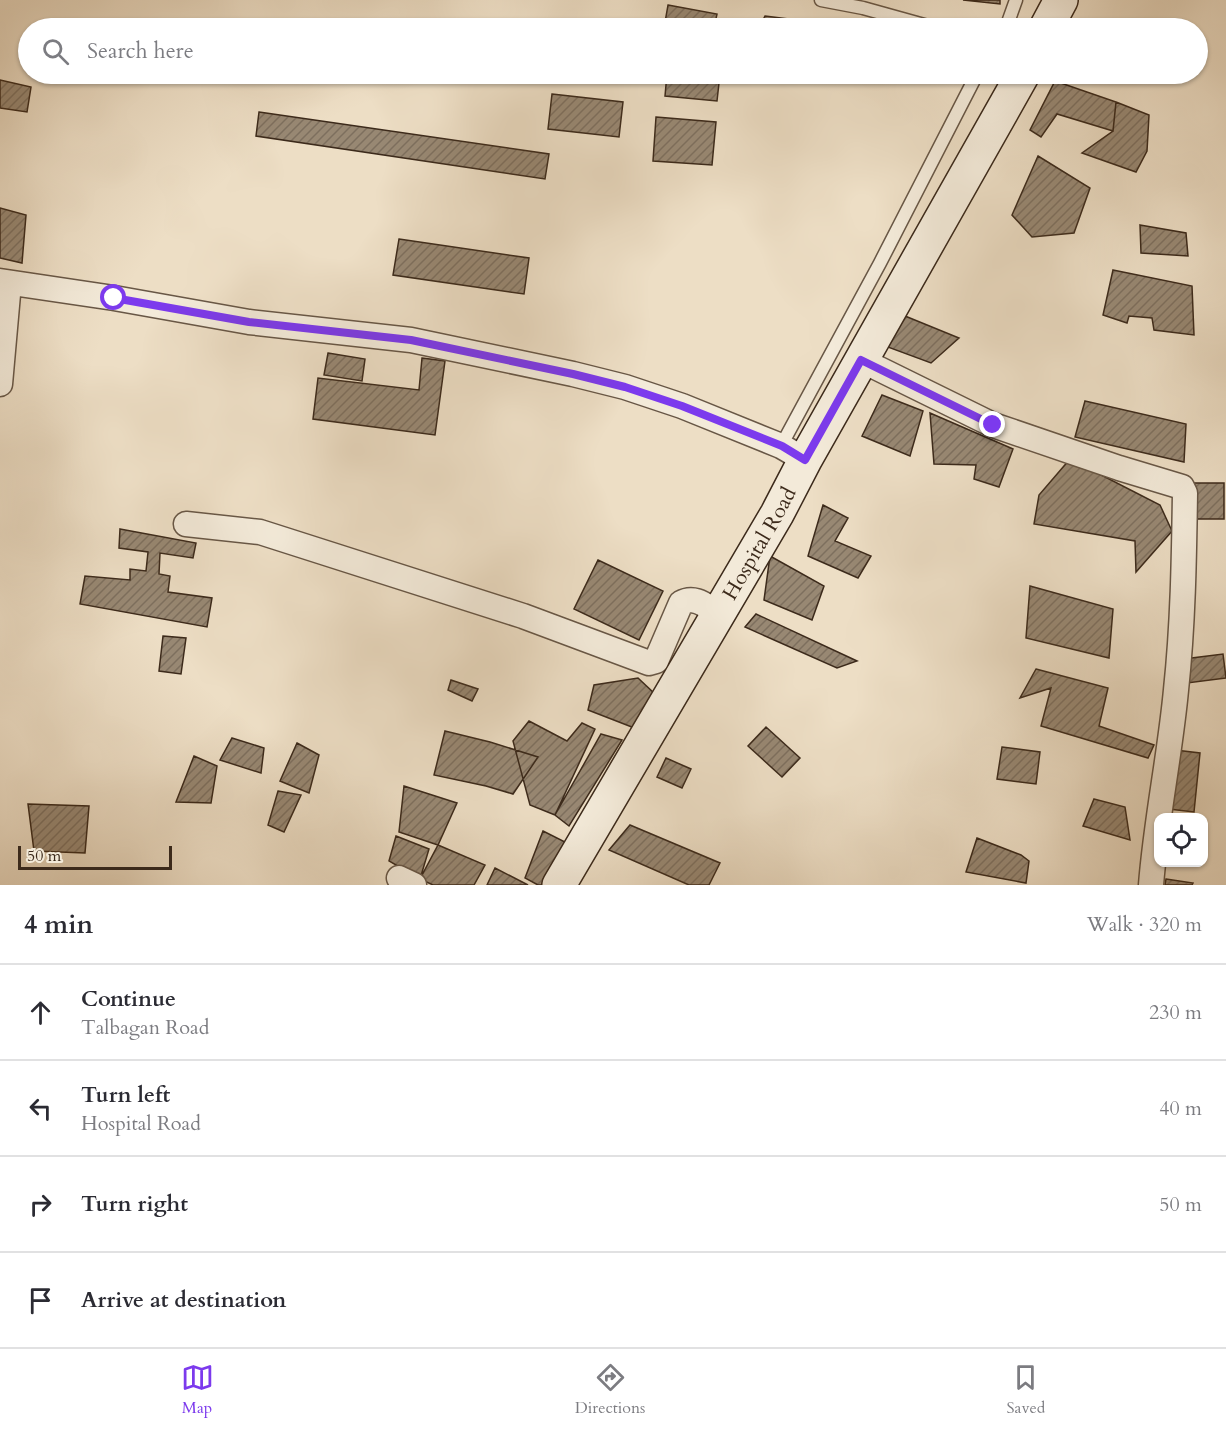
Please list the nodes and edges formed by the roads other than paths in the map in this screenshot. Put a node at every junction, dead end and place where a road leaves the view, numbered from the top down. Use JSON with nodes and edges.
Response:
{"nodes":[{"id":1,"x":821,"y":0,"type":"edge"},
{"id":2,"x":1016,"y":0,"type":"edge"},
{"id":3,"x":1061,"y":0,"type":"edge"},
{"id":4,"x":899,"y":18,"type":"edge"},
{"id":5,"x":1010,"y":18,"type":"edge"},
{"id":6,"x":1051,"y":18,"type":"edge"},
{"id":7,"x":972,"y":84,"type":"edge"},
{"id":8,"x":1017,"y":84,"type":"edge"},
{"id":9,"x":5,"y":282,"type":"edge"},
{"id":10,"x":861,"y":360,"type":"junction"},
{"id":11,"x":0,"y":384,"type":"edge"},
{"id":12,"x":793,"y":453,"type":"junction"},
{"id":13,"x":186,"y":524,"type":"dead end"},
{"id":14,"x":718,"y":613,"type":"junction"},
{"id":15,"x":559,"y":885,"type":"edge"},
{"id":16,"x":1151,"y":885,"type":"edge"}],
"edges":[{"from":1,"to":4,"type":"lane"},
{"from":2,"to":5,"type":"lane"},
{"from":3,"to":6,"type":"main road"},
{"from":7,"to":12,"type":"lane"},
{"from":8,"to":10,"type":"main road","name":"Hospital Road"},
{"from":9,"to":11,"type":"street"},
{"from":9,"to":12,"type":"street"},
{"from":10,"to":12,"type":"main road","name":"Hospital Road"},
{"from":10,"to":16,"type":"street"},
{"from":12,"to":14,"type":"main road","name":"Hospital Road"},
{"from":13,"to":14,"type":"street"},
{"from":14,"to":15,"type":"main road","name":"Hospital Road"}]}
